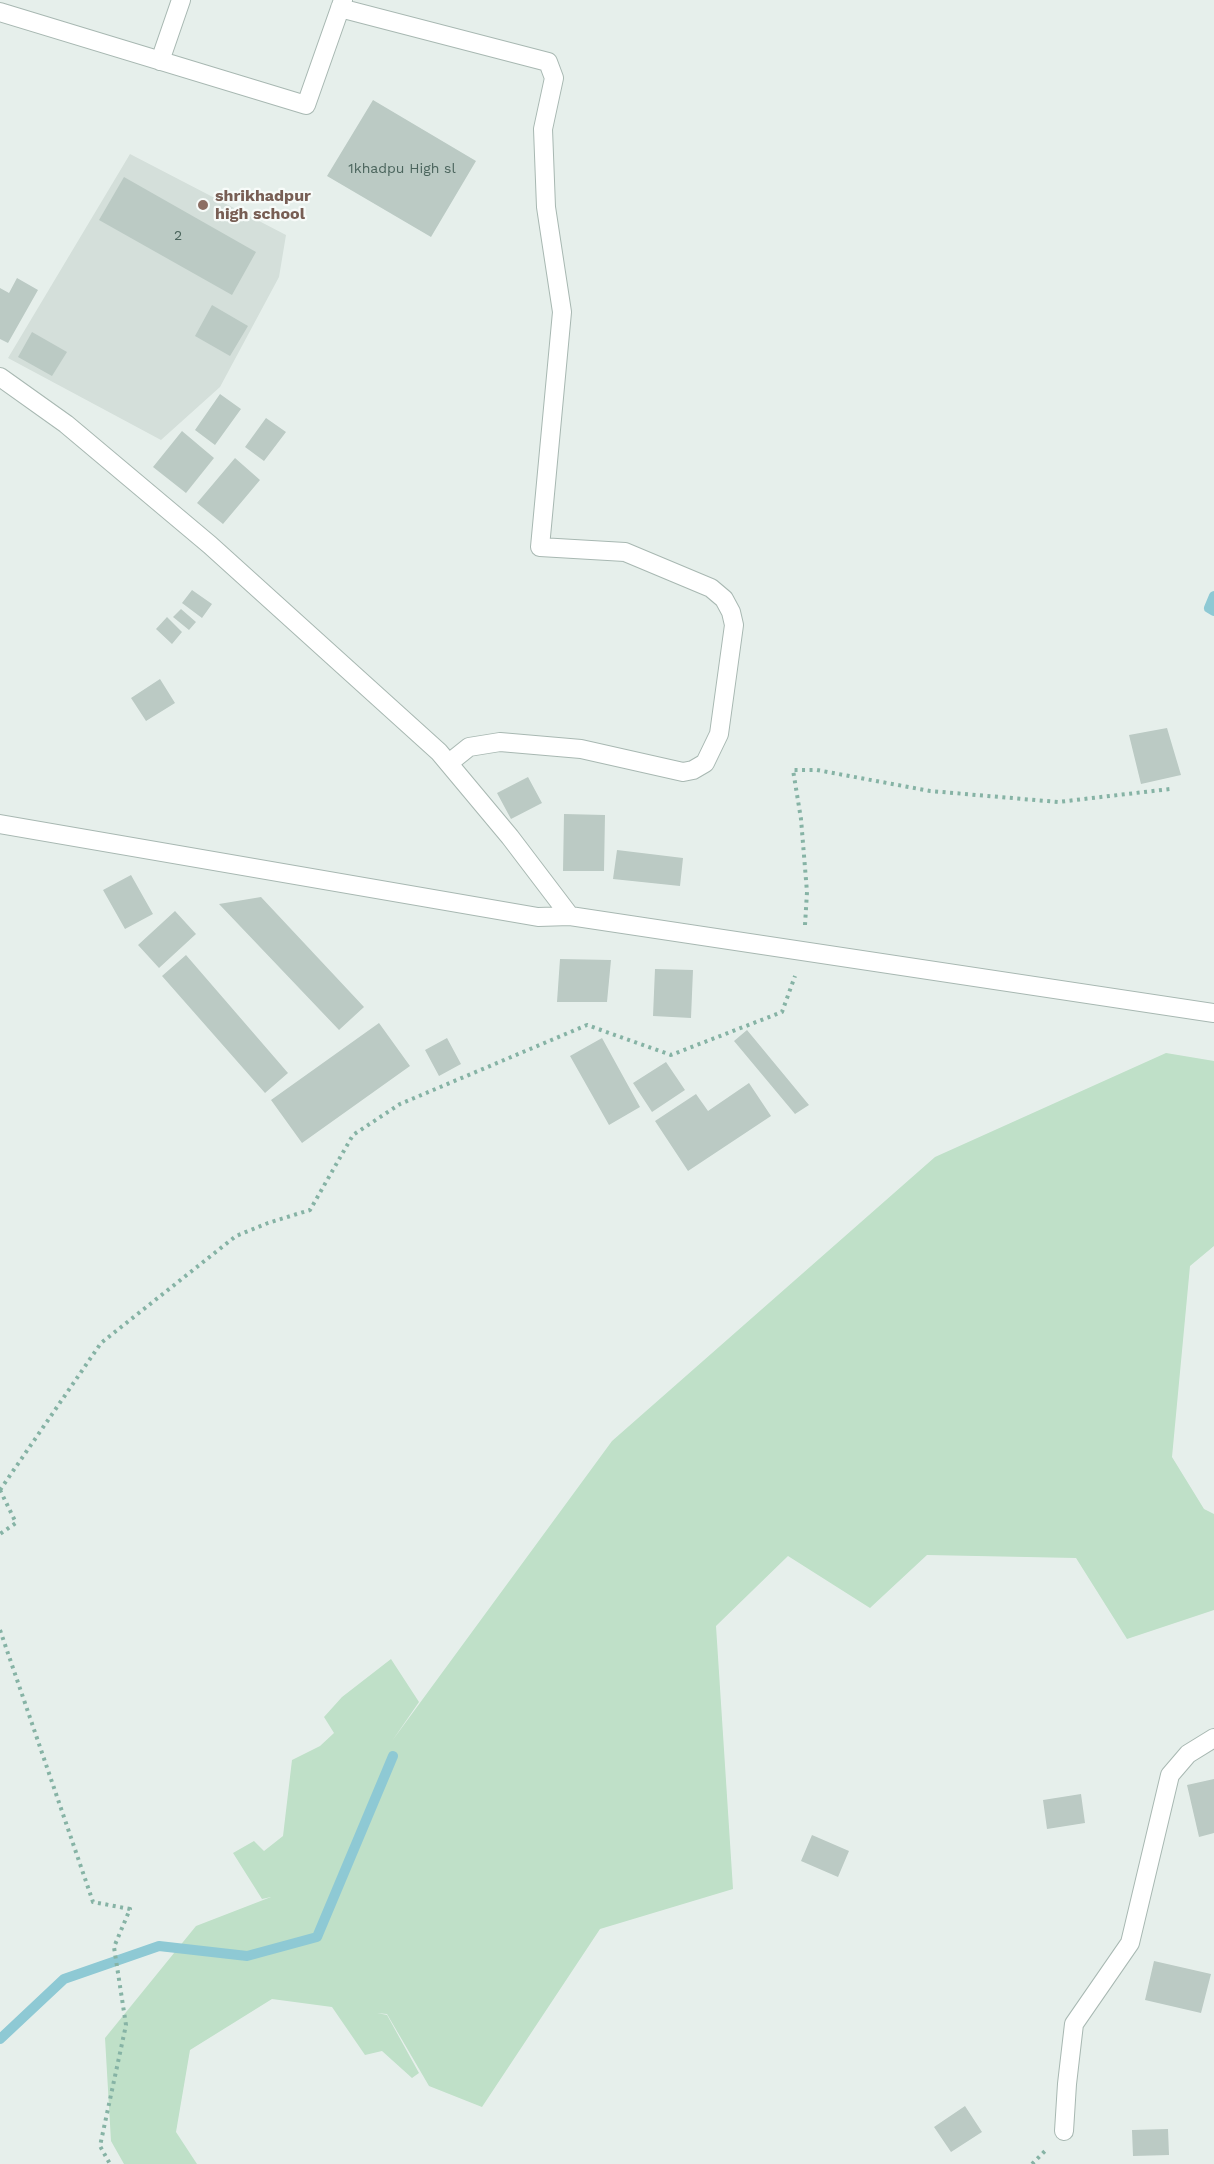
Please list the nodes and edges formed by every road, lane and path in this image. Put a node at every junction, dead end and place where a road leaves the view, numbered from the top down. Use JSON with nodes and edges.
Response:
{"nodes":[{"id":1,"x":181,"y":0,"type":"edge"},
{"id":2,"x":341,"y":4,"type":"edge"},
{"id":3,"x":12,"y":10,"type":"edge"},
{"id":4,"x":160,"y":61,"type":"junction"},
{"id":5,"x":0,"y":377,"type":"edge"},
{"id":6,"x":449,"y":763,"type":"junction"},
{"id":7,"x":1170,"y":789,"type":"dead end"},
{"id":8,"x":0,"y":824,"type":"edge"},
{"id":9,"x":570,"y":916,"type":"junction"},
{"id":10,"x":803,"y":952,"type":"junction"},
{"id":11,"x":1214,"y":1013,"type":"edge"},
{"id":12,"x":0,"y":1490,"type":"edge"},
{"id":13,"x":0,"y":1534,"type":"edge"},
{"id":14,"x":0,"y":1630,"type":"edge"},
{"id":15,"x":1214,"y":1738,"type":"edge"},
{"id":16,"x":1065,"y":2131,"type":"dead end"},
{"id":17,"x":110,"y":2164,"type":"edge"}],
"edges":[{"from":1,"to":4,"type":"street"},
{"from":2,"to":4,"type":"street"},
{"from":2,"to":6,"type":"street"},
{"from":3,"to":4,"type":"street"},
{"from":5,"to":6,"type":"street"},
{"from":6,"to":9,"type":"street"},
{"from":7,"to":10,"type":"path"},
{"from":8,"to":9,"type":"street"},
{"from":9,"to":10,"type":"street"},
{"from":10,"to":11,"type":"street"},
{"from":10,"to":12,"type":"path"},
{"from":12,"to":13,"type":"path"},
{"from":14,"to":17,"type":"path"},
{"from":15,"to":16,"type":"street"}]}
